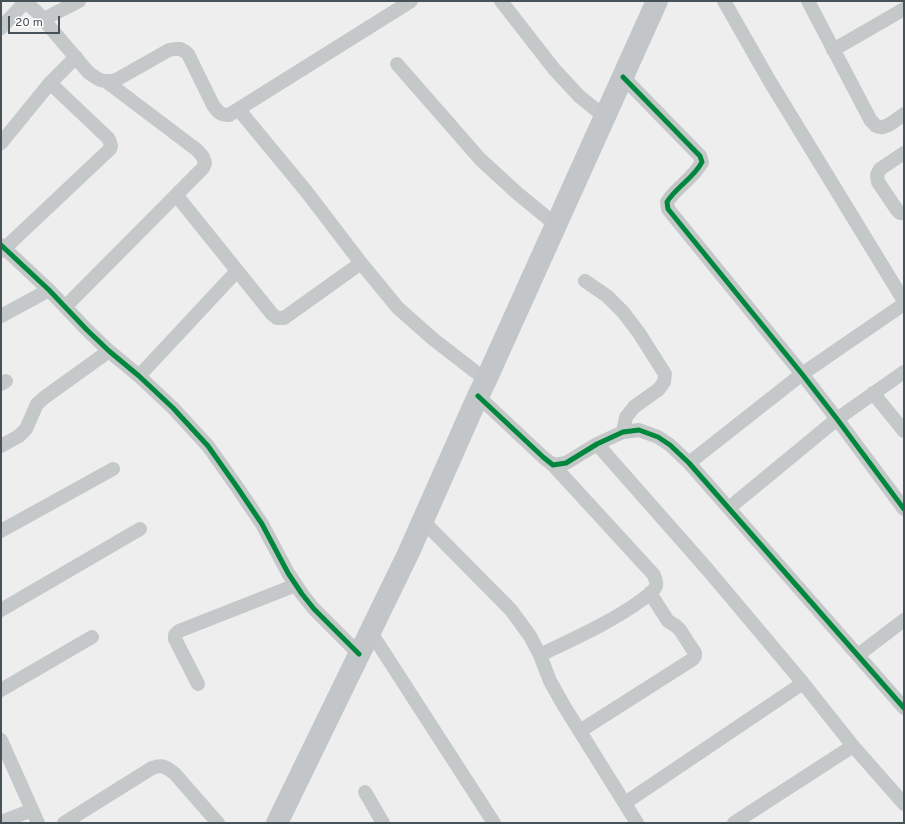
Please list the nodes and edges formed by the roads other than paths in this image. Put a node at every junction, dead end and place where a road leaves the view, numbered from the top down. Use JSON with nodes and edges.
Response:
{"nodes":[{"id":1,"x":79,"y":1,"type":"edge"},
{"id":2,"x":411,"y":1,"type":"edge"},
{"id":3,"x":501,"y":1,"type":"edge"},
{"id":4,"x":657,"y":1,"type":"edge"},
{"id":5,"x":724,"y":1,"type":"edge"},
{"id":6,"x":808,"y":1,"type":"edge"},
{"id":7,"x":24,"y":2,"type":"edge"},
{"id":8,"x":904,"y":9,"type":"edge"},
{"id":9,"x":44,"y":19,"type":"junction"},
{"id":10,"x":1,"y":28,"type":"edge"},
{"id":11,"x":833,"y":50,"type":"junction"},
{"id":12,"x":76,"y":57,"type":"junction"},
{"id":13,"x":397,"y":64,"type":"dead end"},
{"id":14,"x":623,"y":77,"type":"junction"},
{"id":15,"x":107,"y":82,"type":"junction"},
{"id":16,"x":50,"y":83,"type":"junction"},
{"id":17,"x":238,"y":110,"type":"junction"},
{"id":18,"x":904,"y":114,"type":"edge"},
{"id":19,"x":604,"y":117,"type":"junction"},
{"id":20,"x":1,"y":143,"type":"edge"},
{"id":21,"x":904,"y":153,"type":"edge"},
{"id":22,"x":177,"y":196,"type":"junction"},
{"id":23,"x":904,"y":213,"type":"edge"},
{"id":24,"x":556,"y":225,"type":"junction"},
{"id":25,"x":2,"y":248,"type":"edge"},
{"id":26,"x":361,"y":263,"type":"junction"},
{"id":27,"x":237,"y":272,"type":"junction"},
{"id":28,"x":585,"y":281,"type":"dead end"},
{"id":29,"x":49,"y":290,"type":"junction"},
{"id":30,"x":904,"y":303,"type":"edge"},
{"id":31,"x":65,"y":307,"type":"junction"},
{"id":32,"x":1,"y":316,"type":"edge"},
{"id":33,"x":109,"y":351,"type":"junction"},
{"id":34,"x":904,"y":372,"type":"edge"},
{"id":35,"x":802,"y":374,"type":"junction"},
{"id":36,"x":139,"y":376,"type":"junction"},
{"id":37,"x":482,"y":388,"type":"junction"},
{"id":38,"x":873,"y":393,"type":"junction"},
{"id":39,"x":838,"y":419,"type":"junction"},
{"id":40,"x":904,"y":431,"type":"edge"},
{"id":41,"x":623,"y":432,"type":"junction"},
{"id":42,"x":597,"y":444,"type":"junction"},
{"id":43,"x":1,"y":446,"type":"edge"},
{"id":44,"x":689,"y":463,"type":"junction"},
{"id":45,"x":554,"y":465,"type":"junction"},
{"id":46,"x":113,"y":469,"type":"dead end"},
{"id":47,"x":729,"y":508,"type":"junction"},
{"id":48,"x":904,"y":509,"type":"edge"},
{"id":49,"x":423,"y":521,"type":"junction"},
{"id":50,"x":140,"y":529,"type":"dead end"},
{"id":51,"x":1,"y":530,"type":"edge"},
{"id":52,"x":296,"y":585,"type":"junction"},
{"id":53,"x":650,"y":593,"type":"junction"},
{"id":54,"x":1,"y":610,"type":"edge"},
{"id":55,"x":904,"y":620,"type":"edge"},
{"id":56,"x":370,"y":631,"type":"junction"},
{"id":57,"x":92,"y":637,"type":"dead end"},
{"id":58,"x":359,"y":654,"type":"junction"},
{"id":59,"x":540,"y":655,"type":"junction"},
{"id":60,"x":858,"y":655,"type":"junction"},
{"id":61,"x":803,"y":683,"type":"junction"},
{"id":62,"x":198,"y":684,"type":"dead end"},
{"id":63,"x":1,"y":690,"type":"edge"},
{"id":64,"x":904,"y":708,"type":"edge"},
{"id":65,"x":580,"y":731,"type":"junction"},
{"id":66,"x":1,"y":740,"type":"edge"},
{"id":67,"x":853,"y":746,"type":"junction"},
{"id":68,"x":365,"y":792,"type":"dead end"},
{"id":69,"x":625,"y":803,"type":"junction"},
{"id":70,"x":904,"y":804,"type":"edge"},
{"id":71,"x":32,"y":810,"type":"junction"},
{"id":72,"x":1,"y":822,"type":"edge"},
{"id":73,"x":38,"y":823,"type":"edge"},
{"id":74,"x":64,"y":823,"type":"edge"},
{"id":75,"x":218,"y":823,"type":"edge"},
{"id":76,"x":277,"y":823,"type":"edge"},
{"id":77,"x":383,"y":823,"type":"edge"},
{"id":78,"x":494,"y":823,"type":"edge"},
{"id":79,"x":637,"y":823,"type":"edge"},
{"id":80,"x":734,"y":823,"type":"edge"}],
"edges":[{"from":1,"to":9,"type":"street"},
{"from":2,"to":17,"type":"street"},
{"from":3,"to":19,"type":"street"},
{"from":4,"to":14,"type":"main road"},
{"from":5,"to":30,"type":"street"},
{"from":6,"to":11,"type":"street"},
{"from":7,"to":9,"type":"street"},
{"from":7,"to":10,"type":"street"},
{"from":8,"to":11,"type":"street"},
{"from":9,"to":12,"type":"street"},
{"from":11,"to":18,"type":"street"},
{"from":12,"to":15,"type":"street"},
{"from":12,"to":16,"type":"street"},
{"from":13,"to":24,"type":"street"},
{"from":14,"to":19,"type":"main road"},
{"from":14,"to":35,"type":"street"},
{"from":15,"to":17,"type":"street"},
{"from":15,"to":22,"type":"street"},
{"from":16,"to":20,"type":"street"},
{"from":16,"to":25,"type":"street"},
{"from":17,"to":26,"type":"street"},
{"from":19,"to":24,"type":"main road"},
{"from":21,"to":23,"type":"street"},
{"from":22,"to":27,"type":"street"},
{"from":22,"to":31,"type":"street"},
{"from":24,"to":37,"type":"main road"},
{"from":25,"to":29,"type":"street"},
{"from":26,"to":27,"type":"street"},
{"from":26,"to":37,"type":"street"},
{"from":27,"to":36,"type":"street"},
{"from":28,"to":41,"type":"street"},
{"from":29,"to":31,"type":"street"},
{"from":29,"to":32,"type":"street"},
{"from":30,"to":35,"type":"street"},
{"from":31,"to":33,"type":"street"},
{"from":33,"to":36,"type":"street"},
{"from":33,"to":43,"type":"street"},
{"from":34,"to":38,"type":"street"},
{"from":35,"to":39,"type":"street"},
{"from":35,"to":44,"type":"street"},
{"from":36,"to":52,"type":"street"},
{"from":37,"to":45,"type":"street"},
{"from":37,"to":49,"type":"main road"},
{"from":38,"to":39,"type":"street"},
{"from":38,"to":40,"type":"street"},
{"from":39,"to":47,"type":"street"},
{"from":39,"to":48,"type":"street"},
{"from":41,"to":42,"type":"street"},
{"from":41,"to":44,"type":"street"},
{"from":42,"to":45,"type":"street"},
{"from":42,"to":61,"type":"street"},
{"from":44,"to":47,"type":"street"},
{"from":45,"to":53,"type":"street"},
{"from":46,"to":51,"type":"street"},
{"from":47,"to":60,"type":"street"},
{"from":49,"to":56,"type":"main road"},
{"from":49,"to":59,"type":"street"},
{"from":50,"to":54,"type":"street"},
{"from":52,"to":58,"type":"street"},
{"from":52,"to":62,"type":"street"},
{"from":53,"to":59,"type":"street"},
{"from":53,"to":65,"type":"street"},
{"from":55,"to":60,"type":"street"},
{"from":56,"to":58,"type":"main road"},
{"from":56,"to":78,"type":"street"},
{"from":57,"to":63,"type":"street"},
{"from":58,"to":76,"type":"main road"},
{"from":59,"to":65,"type":"street"},
{"from":60,"to":64,"type":"street"},
{"from":61,"to":67,"type":"street"},
{"from":61,"to":69,"type":"street"},
{"from":65,"to":69,"type":"street"},
{"from":66,"to":71,"type":"street"},
{"from":67,"to":70,"type":"street"},
{"from":67,"to":80,"type":"street"},
{"from":68,"to":77,"type":"street"},
{"from":69,"to":79,"type":"street"},
{"from":71,"to":72,"type":"street"},
{"from":71,"to":73,"type":"street"},
{"from":74,"to":75,"type":"street"}]}
